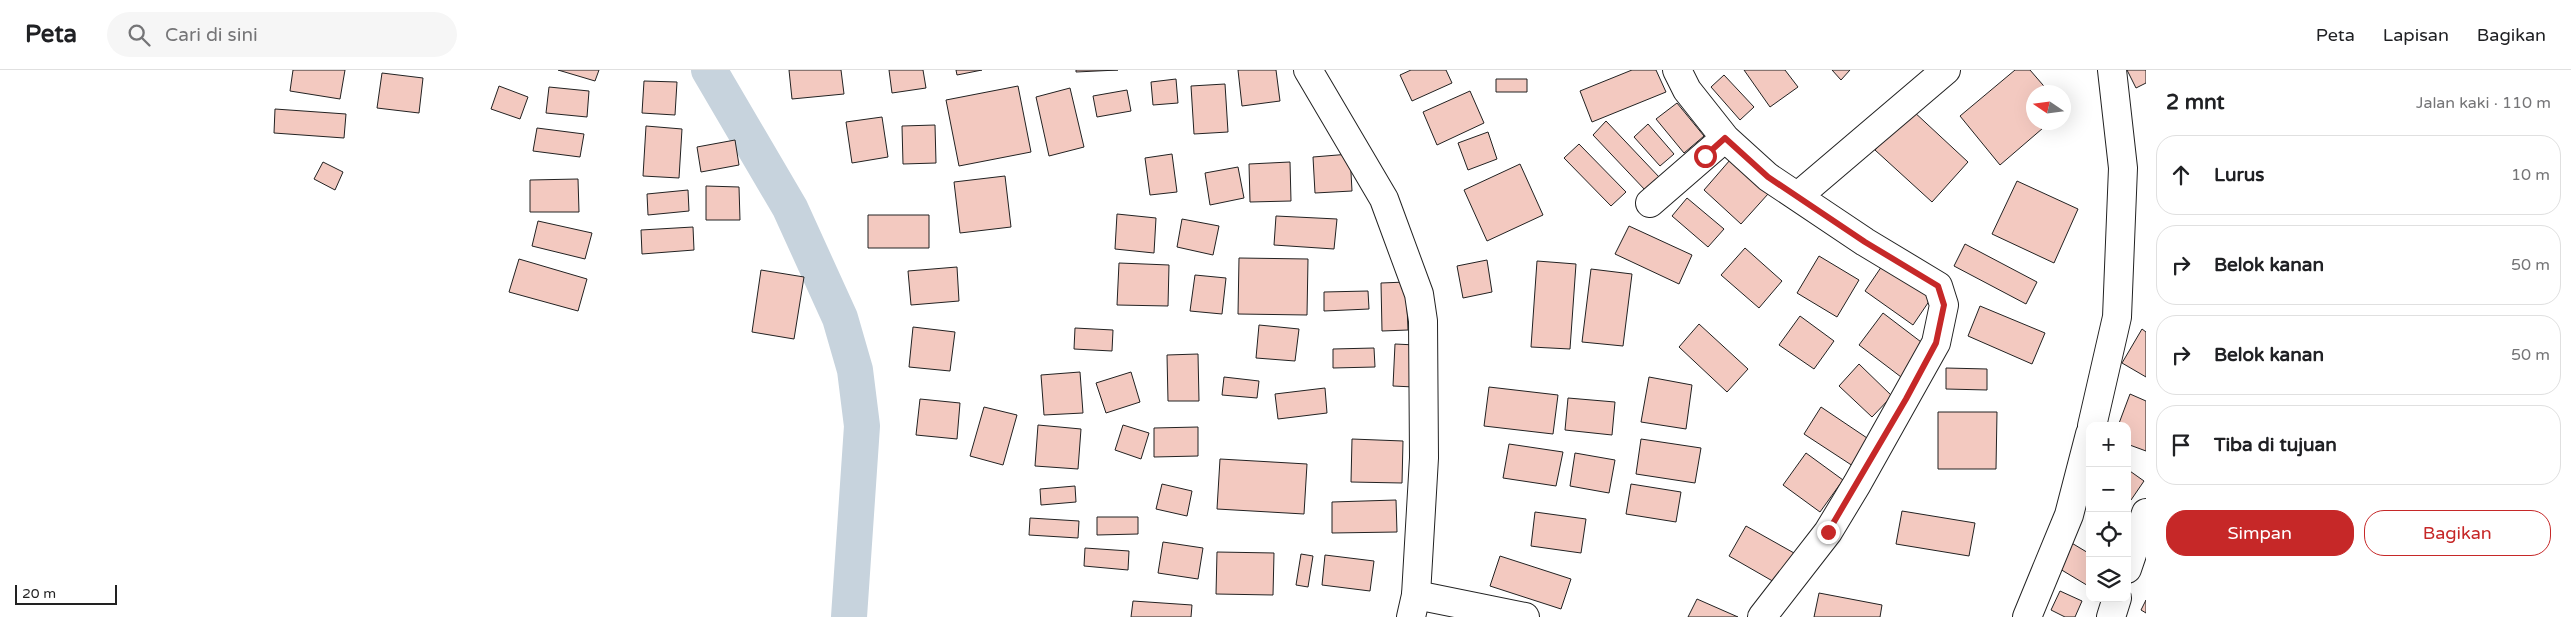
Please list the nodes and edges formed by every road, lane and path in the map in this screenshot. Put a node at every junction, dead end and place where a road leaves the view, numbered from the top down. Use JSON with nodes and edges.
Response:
{"nodes":[{"id":1,"x":1308,"y":70,"type":"edge"},
{"id":2,"x":1677,"y":70,"type":"edge"},
{"id":3,"x":1946,"y":70,"type":"edge"},
{"id":4,"x":2112,"y":70,"type":"edge"},
{"id":5,"x":1725,"y":138,"type":"junction"},
{"id":6,"x":1798,"y":196,"type":"junction"},
{"id":7,"x":1650,"y":203,"type":"dead end"},
{"id":8,"x":2093,"y":422,"type":"edge"},
{"id":9,"x":2086,"y":449,"type":"edge"},
{"id":10,"x":2146,"y":513,"type":"edge"},
{"id":11,"x":2131,"y":557,"type":"edge"},
{"id":12,"x":2116,"y":602,"type":"edge"},
{"id":13,"x":1413,"y":606,"type":"edge"},
{"id":14,"x":1525,"y":617,"type":"edge"},
{"id":15,"x":1762,"y":617,"type":"edge"},
{"id":16,"x":2026,"y":617,"type":"edge"},
{"id":17,"x":2111,"y":617,"type":"edge"}],
"edges":[{"from":1,"to":13,"type":"street"},
{"from":2,"to":5,"type":"street"},
{"from":3,"to":6,"type":"street"},
{"from":4,"to":8,"type":"street"},
{"from":5,"to":6,"type":"street"},
{"from":5,"to":7,"type":"street"},
{"from":6,"to":15,"type":"street"},
{"from":9,"to":16,"type":"street"},
{"from":10,"to":11,"type":"street"},
{"from":12,"to":17,"type":"street"},
{"from":13,"to":14,"type":"street"}]}
